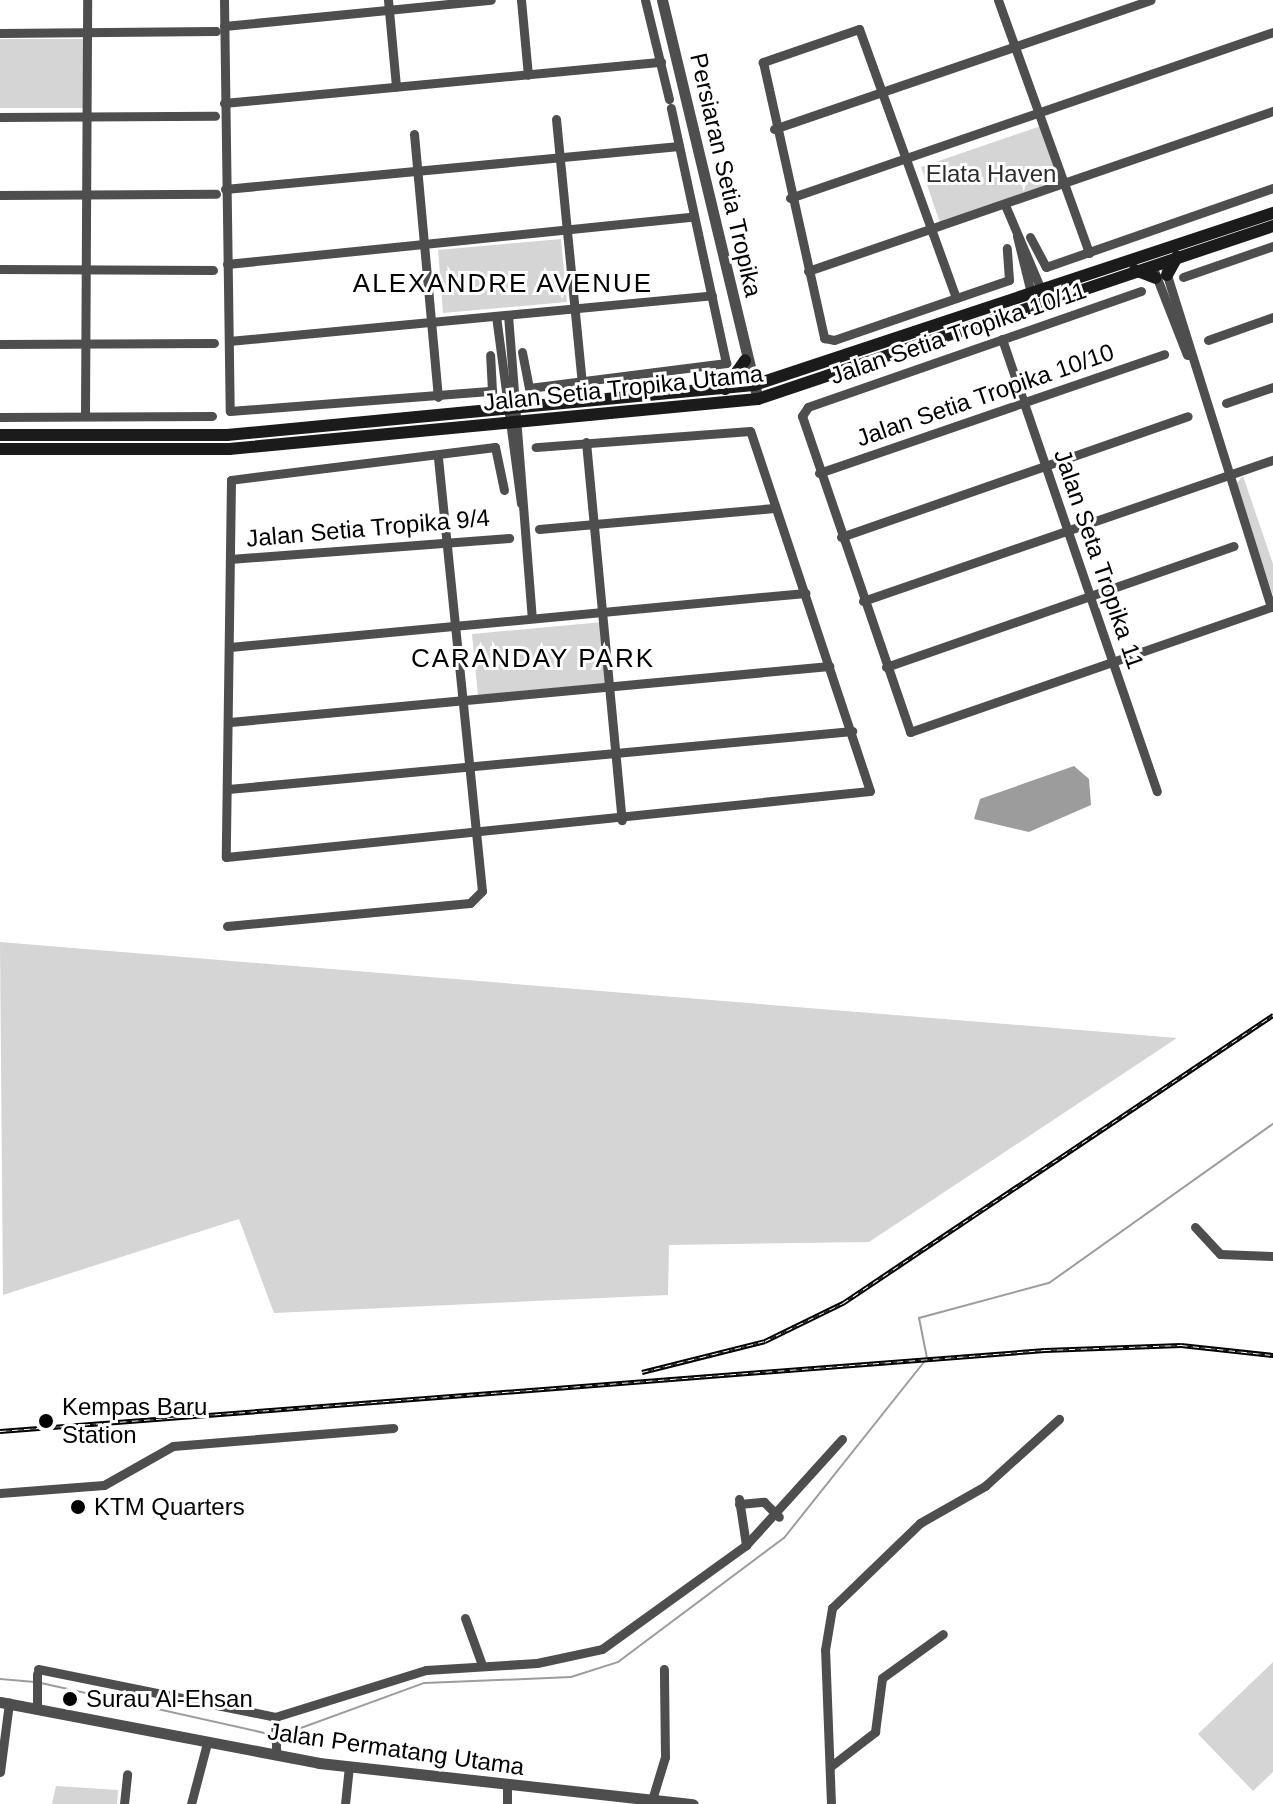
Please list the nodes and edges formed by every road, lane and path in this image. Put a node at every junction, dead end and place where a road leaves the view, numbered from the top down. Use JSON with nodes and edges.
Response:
{"nodes":[{"id":1,"x":87,"y":0,"type":"edge"},
{"id":2,"x":224,"y":0,"type":"edge"},
{"id":3,"x":491,"y":0,"type":"edge"},
{"id":4,"x":521,"y":0,"type":"edge"},
{"id":5,"x":645,"y":0,"type":"edge"},
{"id":6,"x":662,"y":0,"type":"edge"},
{"id":7,"x":998,"y":0,"type":"edge"},
{"id":8,"x":1150,"y":0,"type":"edge"},
{"id":9,"x":389,"y":5,"type":"edge"},
{"id":10,"x":220,"y":29,"type":"junction"},
{"id":11,"x":1273,"y":32,"type":"edge"},
{"id":12,"x":0,"y":33,"type":"edge"},
{"id":13,"x":88,"y":33,"type":"junction"},
{"id":14,"x":1018,"y":46,"type":"junction"},
{"id":15,"x":661,"y":62,"type":"junction"},
{"id":16,"x":530,"y":75,"type":"junction"},
{"id":17,"x":396,"y":87,"type":"junction"},
{"id":18,"x":885,"y":93,"type":"junction"},
{"id":19,"x":224,"y":103,"type":"junction"},
{"id":20,"x":1273,"y":111,"type":"edge"},
{"id":21,"x":1043,"y":112,"type":"junction"},
{"id":22,"x":88,"y":115,"type":"junction"},
{"id":23,"x":215,"y":116,"type":"dead end"},
{"id":24,"x":0,"y":117,"type":"edge"},
{"id":25,"x":556,"y":119,"type":"dead end"},
{"id":26,"x":774,"y":129,"type":"junction"},
{"id":27,"x":414,"y":134,"type":"dead end"},
{"id":28,"x":679,"y":146,"type":"junction"},
{"id":29,"x":560,"y":156,"type":"junction"},
{"id":30,"x":907,"y":159,"type":"junction"},
{"id":31,"x":417,"y":171,"type":"junction"},
{"id":32,"x":1067,"y":184,"type":"junction"},
{"id":33,"x":1273,"y":188,"type":"edge"},
{"id":34,"x":220,"y":192,"type":"junction"},
{"id":35,"x":0,"y":195,"type":"edge"},
{"id":36,"x":89,"y":195,"type":"junction"},
{"id":37,"x":790,"y":198,"type":"junction"},
{"id":38,"x":1005,"y":205,"type":"junction"},
{"id":39,"x":1273,"y":213,"type":"edge"},
{"id":40,"x":692,"y":217,"type":"junction"},
{"id":41,"x":1273,"y":226,"type":"edge"},
{"id":42,"x":567,"y":229,"type":"junction"},
{"id":43,"x":933,"y":229,"type":"junction"},
{"id":44,"x":1030,"y":237,"type":"dead end"},
{"id":45,"x":424,"y":245,"type":"junction"},
{"id":46,"x":1273,"y":246,"type":"edge"},
{"id":47,"x":1007,"y":248,"type":"dead end"},
{"id":48,"x":1089,"y":253,"type":"junction"},
{"id":49,"x":1157,"y":263,"type":"junction"},
{"id":50,"x":227,"y":264,"type":"junction"},
{"id":51,"x":0,"y":269,"type":"edge"},
{"id":52,"x":88,"y":269,"type":"junction"},
{"id":53,"x":213,"y":270,"type":"dead end"},
{"id":54,"x":808,"y":271,"type":"junction"},
{"id":55,"x":1183,"y":277,"type":"dead end"},
{"id":56,"x":1039,"y":287,"type":"junction"},
{"id":57,"x":1141,"y":291,"type":"dead end"},
{"id":58,"x":712,"y":295,"type":"junction"},
{"id":59,"x":956,"y":298,"type":"junction"},
{"id":60,"x":574,"y":309,"type":"junction"},
{"id":61,"x":508,"y":315,"type":"junction"},
{"id":62,"x":496,"y":316,"type":"junction"},
{"id":63,"x":1273,"y":317,"type":"edge"},
{"id":64,"x":432,"y":322,"type":"junction"},
{"id":65,"x":1002,"y":339,"type":"junction"},
{"id":66,"x":1208,"y":340,"type":"dead end"},
{"id":67,"x":229,"y":341,"type":"junction"},
{"id":68,"x":88,"y":343,"type":"junction"},
{"id":69,"x":214,"y":343,"type":"dead end"},
{"id":70,"x":0,"y":344,"type":"edge"},
{"id":71,"x":522,"y":352,"type":"dead end"},
{"id":72,"x":1164,"y":354,"type":"dead end"},
{"id":73,"x":490,"y":355,"type":"dead end"},
{"id":74,"x":745,"y":360,"type":"junction"},
{"id":75,"x":501,"y":371,"type":"junction"},
{"id":76,"x":513,"y":371,"type":"junction"},
{"id":77,"x":582,"y":382,"type":"junction"},
{"id":78,"x":754,"y":385,"type":"junction"},
{"id":79,"x":1273,"y":387,"type":"edge"},
{"id":80,"x":725,"y":389,"type":"junction"},
{"id":81,"x":438,"y":397,"type":"junction"},
{"id":82,"x":758,"y":399,"type":"junction"},
{"id":83,"x":1024,"y":402,"type":"junction"},
{"id":84,"x":1226,"y":403,"type":"dead end"},
{"id":85,"x":511,"y":408,"type":"junction"},
{"id":86,"x":85,"y":416,"type":"junction"},
{"id":87,"x":212,"y":416,"type":"dead end"},
{"id":88,"x":1188,"y":416,"type":"dead end"},
{"id":89,"x":0,"y":417,"type":"edge"},
{"id":90,"x":510,"y":429,"type":"junction"},
{"id":91,"x":0,"y":435,"type":"edge"},
{"id":92,"x":586,"y":442,"type":"junction"},
{"id":93,"x":536,"y":447,"type":"dead end"},
{"id":94,"x":0,"y":449,"type":"edge"},
{"id":95,"x":438,"y":455,"type":"junction"},
{"id":96,"x":1273,"y":460,"type":"edge"},
{"id":97,"x":1046,"y":466,"type":"junction"},
{"id":98,"x":819,"y":473,"type":"junction"},
{"id":99,"x":1229,"y":475,"type":"junction"},
{"id":100,"x":504,"y":490,"type":"dead end"},
{"id":101,"x":774,"y":508,"type":"junction"},
{"id":102,"x":595,"y":525,"type":"junction"},
{"id":103,"x":539,"y":529,"type":"dead end"},
{"id":104,"x":1067,"y":531,"type":"junction"},
{"id":105,"x":841,"y":537,"type":"junction"},
{"id":106,"x":509,"y":538,"type":"dead end"},
{"id":107,"x":447,"y":542,"type":"junction"},
{"id":108,"x":1234,"y":546,"type":"dead end"},
{"id":109,"x":230,"y":559,"type":"junction"},
{"id":110,"x":805,"y":593,"type":"junction"},
{"id":111,"x":1090,"y":597,"type":"junction"},
{"id":112,"x":863,"y":601,"type":"junction"},
{"id":113,"x":603,"y":611,"type":"junction"},
{"id":114,"x":532,"y":618,"type":"junction"},
{"id":115,"x":458,"y":628,"type":"junction"},
{"id":116,"x":230,"y":647,"type":"junction"},
{"id":117,"x":829,"y":666,"type":"junction"},
{"id":118,"x":886,"y":667,"type":"junction"},
{"id":119,"x":1114,"y":667,"type":"junction"},
{"id":120,"x":614,"y":686,"type":"junction"},
{"id":121,"x":466,"y":700,"type":"junction"},
{"id":122,"x":230,"y":722,"type":"junction"},
{"id":123,"x":852,"y":731,"type":"junction"},
{"id":124,"x":618,"y":754,"type":"junction"},
{"id":125,"x":471,"y":769,"type":"junction"},
{"id":126,"x":228,"y":789,"type":"junction"},
{"id":127,"x":1157,"y":791,"type":"dead end"},
{"id":128,"x":622,"y":820,"type":"junction"},
{"id":129,"x":478,"y":835,"type":"junction"},
{"id":130,"x":227,"y":926,"type":"dead end"},
{"id":131,"x":1195,"y":1227,"type":"dead end"},
{"id":132,"x":1273,"y":1256,"type":"edge"},
{"id":133,"x":1059,"y":1419,"type":"dead end"},
{"id":134,"x":393,"y":1428,"type":"dead end"},
{"id":135,"x":842,"y":1439,"type":"dead end"},
{"id":136,"x":0,"y":1493,"type":"edge"},
{"id":137,"x":779,"y":1517,"type":"junction"},
{"id":138,"x":746,"y":1545,"type":"junction"},
{"id":139,"x":465,"y":1618,"type":"dead end"},
{"id":140,"x":943,"y":1634,"type":"dead end"},
{"id":141,"x":482,"y":1665,"type":"junction"},
{"id":142,"x":664,"y":1669,"type":"dead end"},
{"id":143,"x":4,"y":1702,"type":"edge"},
{"id":144,"x":37,"y":1707,"type":"junction"},
{"id":145,"x":275,"y":1719,"type":"junction"},
{"id":146,"x":207,"y":1743,"type":"junction"},
{"id":147,"x":276,"y":1750,"type":"junction"},
{"id":148,"x":831,"y":1766,"type":"junction"},
{"id":149,"x":349,"y":1767,"type":"junction"},
{"id":150,"x":0,"y":1772,"type":"edge"},
{"id":151,"x":127,"y":1774,"type":"dead end"},
{"id":152,"x":507,"y":1788,"type":"junction"},
{"id":153,"x":651,"y":1802,"type":"edge"},
{"id":154,"x":124,"y":1804,"type":"edge"},
{"id":155,"x":191,"y":1804,"type":"edge"},
{"id":156,"x":345,"y":1804,"type":"edge"},
{"id":157,"x":507,"y":1804,"type":"edge"},
{"id":158,"x":693,"y":1804,"type":"edge"},
{"id":159,"x":831,"y":1804,"type":"edge"}],
"edges":[{"from":1,"to":13,"type":"street"},
{"from":2,"to":10,"type":"street"},
{"from":3,"to":9,"type":"street"},
{"from":4,"to":16,"type":"street"},
{"from":5,"to":15,"type":"street"},
{"from":6,"to":74,"type":"street","name":"Persiaran Setia Tropika"},
{"from":7,"to":14,"type":"street"},
{"from":8,"to":14,"type":"street"},
{"from":9,"to":10,"type":"street"},
{"from":9,"to":17,"type":"street"},
{"from":10,"to":13,"type":"street"},
{"from":10,"to":19,"type":"street"},
{"from":11,"to":21,"type":"street"},
{"from":12,"to":13,"type":"street"},
{"from":13,"to":22,"type":"street"},
{"from":14,"to":18,"type":"street"},
{"from":14,"to":21,"type":"street"},
{"from":15,"to":16,"type":"street"},
{"from":15,"to":28,"type":"street"},
{"from":16,"to":17,"type":"street"},
{"from":17,"to":19,"type":"street"},
{"from":18,"to":26,"type":"street"},
{"from":18,"to":26,"type":"street"},
{"from":18,"to":30,"type":"street"},
{"from":19,"to":34,"type":"street"},
{"from":20,"to":32,"type":"street"},
{"from":21,"to":30,"type":"street"},
{"from":21,"to":32,"type":"street"},
{"from":22,"to":23,"type":"street"},
{"from":22,"to":24,"type":"street"},
{"from":22,"to":36,"type":"street"},
{"from":25,"to":29,"type":"street"},
{"from":26,"to":37,"type":"street"},
{"from":27,"to":31,"type":"street"},
{"from":28,"to":29,"type":"street"},
{"from":28,"to":40,"type":"street"},
{"from":29,"to":31,"type":"street"},
{"from":29,"to":42,"type":"street"},
{"from":30,"to":37,"type":"street"},
{"from":30,"to":43,"type":"street"},
{"from":31,"to":34,"type":"street"},
{"from":31,"to":45,"type":"street"},
{"from":32,"to":38,"type":"street"},
{"from":32,"to":48,"type":"street"},
{"from":33,"to":48,"type":"street"},
{"from":34,"to":36,"type":"street"},
{"from":34,"to":50,"type":"street"},
{"from":35,"to":36,"type":"street"},
{"from":36,"to":52,"type":"street"},
{"from":37,"to":54,"type":"street"},
{"from":38,"to":43,"type":"street"},
{"from":38,"to":56,"type":"street"},
{"from":39,"to":49,"type":"main road","name":"Jalan Setia Tropika Utama"},
{"from":40,"to":42,"type":"street"},
{"from":40,"to":58,"type":"street"},
{"from":41,"to":49,"type":"main road","name":"Jalan Setia Tropika Utama"},
{"from":42,"to":45,"type":"street"},
{"from":42,"to":60,"type":"street"},
{"from":43,"to":54,"type":"street"},
{"from":43,"to":59,"type":"street"},
{"from":44,"to":56,"type":"street"},
{"from":45,"to":50,"type":"street"},
{"from":45,"to":64,"type":"street"},
{"from":46,"to":55,"type":"street"},
{"from":47,"to":59,"type":"street"},
{"from":48,"to":56,"type":"street"},
{"from":49,"to":56,"type":"main road","name":"Jalan Setia Tropika Utama"},
{"from":49,"to":56,"type":"main road","name":"Jalan Setia Tropika Utama"},
{"from":49,"to":99,"type":"street"},
{"from":50,"to":67,"type":"street"},
{"from":51,"to":52,"type":"street"},
{"from":52,"to":53,"type":"street"},
{"from":52,"to":68,"type":"street"},
{"from":54,"to":59,"type":"street"},
{"from":56,"to":78,"type":"main road","name":"Jalan Setia Tropika Utama"},
{"from":56,"to":82,"type":"main road","name":"Jalan Setia Tropika Utama"},
{"from":57,"to":65,"type":"street","name":"Jalan Setia Tropika 10/11"},
{"from":58,"to":60,"type":"street"},
{"from":58,"to":77,"type":"street"},
{"from":60,"to":61,"type":"street"},
{"from":60,"to":77,"type":"street"},
{"from":61,"to":62,"type":"street"},
{"from":61,"to":76,"type":"street"},
{"from":62,"to":64,"type":"street"},
{"from":62,"to":75,"type":"street"},
{"from":63,"to":66,"type":"street"},
{"from":64,"to":67,"type":"street"},
{"from":64,"to":81,"type":"street"},
{"from":65,"to":83,"type":"street","name":"Jalan Seta Tropika 11"},
{"from":65,"to":98,"type":"street","name":"Jalan Setia Tropika 10/11"},
{"from":67,"to":81,"type":"street"},
{"from":68,"to":69,"type":"street"},
{"from":68,"to":70,"type":"street"},
{"from":68,"to":86,"type":"street"},
{"from":71,"to":77,"type":"street"},
{"from":72,"to":83,"type":"street","name":"Jalan Setia Tropika 10/10"},
{"from":73,"to":81,"type":"street"},
{"from":74,"to":78,"type":"street","name":"Persiaran Setia Tropika"},
{"from":74,"to":80,"type":"main road"},
{"from":75,"to":76,"type":"street"},
{"from":75,"to":85,"type":"street"},
{"from":76,"to":85,"type":"street"},
{"from":78,"to":80,"type":"main road","name":"Jalan Setia Tropika Utama"},
{"from":78,"to":82,"type":"street","name":"Persiaran Setia Tropika"},
{"from":79,"to":84,"type":"street"},
{"from":80,"to":85,"type":"main road","name":"Jalan Setia Tropika Utama"},
{"from":82,"to":90,"type":"main road","name":"Jalan Setia Tropika Utama"},
{"from":83,"to":97,"type":"street","name":"Jalan Seta Tropika 11"},
{"from":83,"to":98,"type":"street","name":"Jalan Setia Tropika 10/10"},
{"from":85,"to":90,"type":"street"},
{"from":85,"to":91,"type":"main road","name":"Jalan Setia Tropika Utama"},
{"from":86,"to":87,"type":"street"},
{"from":86,"to":89,"type":"street"},
{"from":88,"to":97,"type":"street"},
{"from":90,"to":94,"type":"main road","name":"Jalan Setia Tropika Utama"},
{"from":90,"to":114,"type":"street"},
{"from":92,"to":93,"type":"street"},
{"from":92,"to":101,"type":"street"},
{"from":92,"to":102,"type":"street"},
{"from":95,"to":100,"type":"street"},
{"from":95,"to":107,"type":"street"},
{"from":95,"to":109,"type":"street"},
{"from":96,"to":99,"type":"street"},
{"from":97,"to":104,"type":"street","name":"Jalan Seta Tropika 11"},
{"from":97,"to":105,"type":"street"},
{"from":98,"to":105,"type":"street"},
{"from":99,"to":104,"type":"street"},
{"from":99,"to":119,"type":"street"},
{"from":101,"to":102,"type":"street"},
{"from":101,"to":110,"type":"street"},
{"from":102,"to":103,"type":"street"},
{"from":102,"to":113,"type":"street"},
{"from":104,"to":111,"type":"street","name":"Jalan Seta Tropika 11"},
{"from":104,"to":112,"type":"street"},
{"from":105,"to":112,"type":"street"},
{"from":106,"to":107,"type":"street","name":"Jalan Setia Tropika 9/4"},
{"from":107,"to":109,"type":"street","name":"Jalan Setia Tropika 9/4"},
{"from":107,"to":115,"type":"street"},
{"from":108,"to":111,"type":"street"},
{"from":109,"to":116,"type":"street"},
{"from":110,"to":113,"type":"street"},
{"from":110,"to":117,"type":"street"},
{"from":111,"to":118,"type":"street"},
{"from":111,"to":119,"type":"street","name":"Jalan Seta Tropika 11"},
{"from":112,"to":118,"type":"street"},
{"from":113,"to":114,"type":"street"},
{"from":113,"to":120,"type":"street"},
{"from":114,"to":115,"type":"street"},
{"from":115,"to":116,"type":"street"},
{"from":115,"to":121,"type":"street"},
{"from":116,"to":122,"type":"street"},
{"from":117,"to":120,"type":"street"},
{"from":117,"to":123,"type":"street"},
{"from":118,"to":119,"type":"street"},
{"from":119,"to":127,"type":"street","name":"Jalan Seta Tropika 11"},
{"from":120,"to":121,"type":"street"},
{"from":120,"to":124,"type":"street"},
{"from":121,"to":122,"type":"street"},
{"from":121,"to":125,"type":"street"},
{"from":122,"to":126,"type":"street"},
{"from":123,"to":124,"type":"street"},
{"from":123,"to":128,"type":"street"},
{"from":124,"to":125,"type":"street"},
{"from":124,"to":128,"type":"street"},
{"from":125,"to":126,"type":"street"},
{"from":125,"to":129,"type":"street"},
{"from":126,"to":129,"type":"street"},
{"from":128,"to":129,"type":"street"},
{"from":129,"to":130,"type":"street"},
{"from":131,"to":132,"type":"street"},
{"from":133,"to":148,"type":"street"},
{"from":134,"to":136,"type":"street"},
{"from":135,"to":137,"type":"street"},
{"from":137,"to":138,"type":"street"},
{"from":137,"to":138,"type":"street"},
{"from":138,"to":141,"type":"street"},
{"from":139,"to":141,"type":"street"},
{"from":140,"to":148,"type":"street"},
{"from":141,"to":145,"type":"street"},
{"from":142,"to":153,"type":"street"},
{"from":143,"to":144,"type":"street","name":"Jalan Permatang Utama"},
{"from":143,"to":150,"type":"street"},
{"from":144,"to":145,"type":"street"},
{"from":144,"to":146,"type":"street","name":"Jalan Permatang Utama"},
{"from":145,"to":147,"type":"street"},
{"from":146,"to":147,"type":"street","name":"Jalan Permatang Utama"},
{"from":146,"to":155,"type":"street"},
{"from":147,"to":149,"type":"street","name":"Jalan Permatang Utama"},
{"from":148,"to":159,"type":"street"},
{"from":149,"to":152,"type":"street","name":"Jalan Permatang Utama"},
{"from":149,"to":156,"type":"street"},
{"from":151,"to":154,"type":"street"},
{"from":152,"to":153,"type":"street","name":"Jalan Permatang Utama"},
{"from":152,"to":157,"type":"street"},
{"from":153,"to":158,"type":"street","name":"Jalan Permatang Utama"}]}
